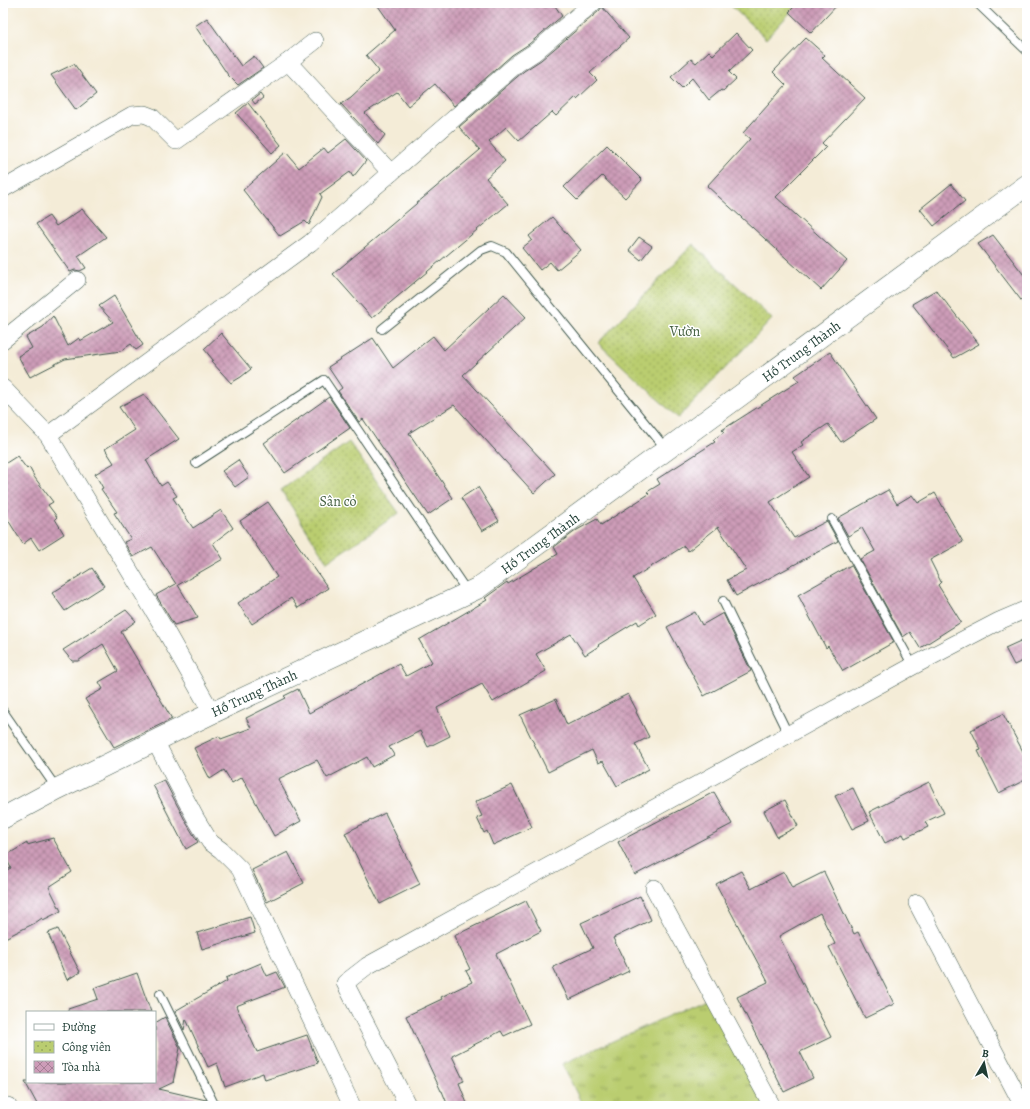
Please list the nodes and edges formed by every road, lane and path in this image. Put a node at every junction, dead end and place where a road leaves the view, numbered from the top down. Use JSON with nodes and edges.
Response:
{"nodes":[{"id":1,"x":593,"y":3,"type":"edge"},
{"id":2,"x":977,"y":3,"type":"edge"},
{"id":3,"x":314,"y":41,"type":"dead end"},
{"id":4,"x":1027,"y":51,"type":"edge"},
{"id":5,"x":288,"y":62,"type":"junction"},
{"id":6,"x":391,"y":173,"type":"junction"},
{"id":7,"x":1027,"y":185,"type":"edge"},
{"id":8,"x":3,"y":189,"type":"edge"},
{"id":9,"x":77,"y":280,"type":"dead end"},
{"id":10,"x":382,"y":329,"type":"dead end"},
{"id":11,"x":3,"y":340,"type":"edge"},
{"id":12,"x":3,"y":388,"type":"edge"},
{"id":13,"x":48,"y":435,"type":"junction"},
{"id":14,"x":666,"y":450,"type":"junction"},
{"id":15,"x":196,"y":463,"type":"dead end"},
{"id":16,"x":832,"y":519,"type":"dead end"},
{"id":17,"x":468,"y":593,"type":"junction"},
{"id":18,"x":723,"y":601,"type":"dead end"},
{"id":19,"x":1027,"y":609,"type":"edge"},
{"id":20,"x":913,"y":666,"type":"junction"},
{"id":21,"x":3,"y":711,"type":"edge"},
{"id":22,"x":212,"y":713,"type":"junction"},
{"id":23,"x":788,"y":734,"type":"junction"},
{"id":24,"x":155,"y":741,"type":"junction"},
{"id":25,"x":57,"y":789,"type":"junction"},
{"id":26,"x":3,"y":818,"type":"edge"},
{"id":27,"x":654,"y":888,"type":"dead end"},
{"id":28,"x":917,"y":903,"type":"dead end"},
{"id":29,"x":160,"y":994,"type":"dead end"},
{"id":30,"x":3,"y":1105,"type":"edge"},
{"id":31,"x":8,"y":1106,"type":"edge"},
{"id":32,"x":215,"y":1106,"type":"edge"},
{"id":33,"x":352,"y":1106,"type":"edge"},
{"id":34,"x":408,"y":1106,"type":"edge"},
{"id":35,"x":772,"y":1106,"type":"edge"},
{"id":36,"x":1023,"y":1106,"type":"edge"}],
"edges":[{"from":1,"to":6,"type":"street"},
{"from":2,"to":4,"type":"lane"},
{"from":3,"to":5,"type":"street"},
{"from":5,"to":6,"type":"street"},
{"from":5,"to":8,"type":"street"},
{"from":6,"to":13,"type":"street"},
{"from":7,"to":14,"type":"street","name":"Hồ Trung Thành"},
{"from":9,"to":11,"type":"street"},
{"from":10,"to":14,"type":"lane"},
{"from":12,"to":13,"type":"street"},
{"from":13,"to":22,"type":"street"},
{"from":14,"to":17,"type":"street","name":"Hồ Trung Thành"},
{"from":15,"to":17,"type":"lane"},
{"from":16,"to":20,"type":"lane"},
{"from":17,"to":22,"type":"street","name":"Hồ Trung Thành"},
{"from":18,"to":23,"type":"lane"},
{"from":19,"to":20,"type":"street"},
{"from":20,"to":23,"type":"street"},
{"from":21,"to":25,"type":"lane"},
{"from":22,"to":24,"type":"street","name":"Hồ Trung Thành"},
{"from":23,"to":34,"type":"street"},
{"from":24,"to":25,"type":"street","name":"Hồ Trung Thành"},
{"from":24,"to":33,"type":"street"},
{"from":25,"to":26,"type":"street","name":"Hồ Trung Thành"},
{"from":27,"to":35,"type":"street"},
{"from":28,"to":36,"type":"street"},
{"from":29,"to":32,"type":"lane"},
{"from":30,"to":31,"type":"street"}]}
